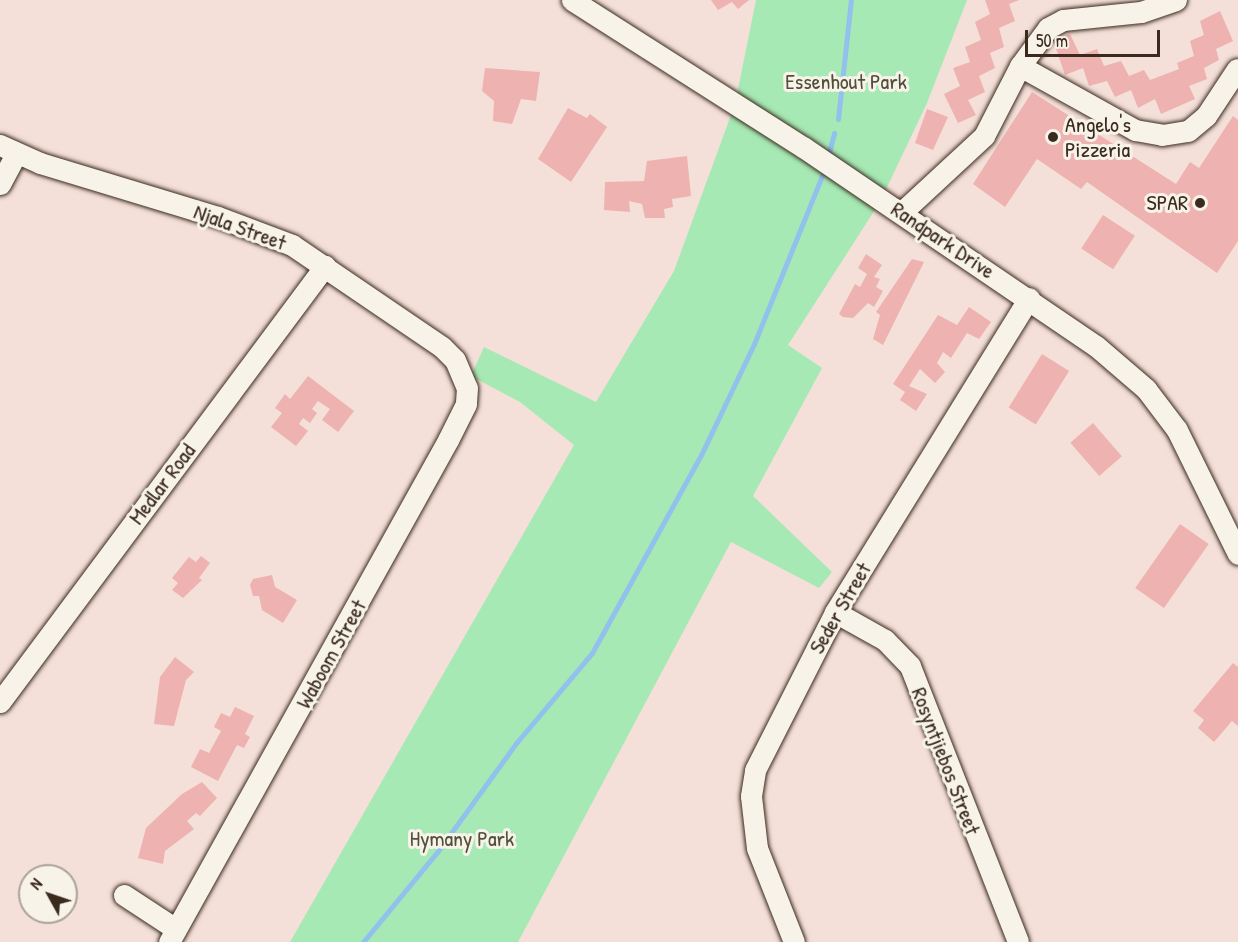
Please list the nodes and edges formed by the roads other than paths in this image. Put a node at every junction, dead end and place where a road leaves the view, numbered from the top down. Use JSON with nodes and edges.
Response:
{"nodes":[{"id":1,"x":572,"y":0,"type":"edge"},
{"id":2,"x":1176,"y":0,"type":"edge"},
{"id":3,"x":1020,"y":66,"type":"junction"},
{"id":4,"x":1237,"y":69,"type":"edge"},
{"id":5,"x":8,"y":149,"type":"edge"},
{"id":6,"x":0,"y":184,"type":"edge"},
{"id":7,"x":902,"y":212,"type":"junction"},
{"id":8,"x":325,"y":266,"type":"junction"},
{"id":9,"x":1029,"y":298,"type":"junction"},
{"id":10,"x":455,"y":360,"type":"joint"},
{"id":11,"x":1238,"y":554,"type":"edge"},
{"id":12,"x":835,"y":612,"type":"junction"},
{"id":13,"x":0,"y":702,"type":"edge"},
{"id":14,"x":124,"y":895,"type":"dead end"},
{"id":15,"x":172,"y":936,"type":"edge"},
{"id":16,"x":794,"y":942,"type":"edge"},
{"id":17,"x":1018,"y":942,"type":"edge"}],
"edges":[{"from":1,"to":7,"type":"street","name":"Randpark Drive"},
{"from":2,"to":3,"type":"street"},
{"from":3,"to":4,"type":"street"},
{"from":3,"to":7,"type":"street"},
{"from":5,"to":6,"type":"street"},
{"from":5,"to":8,"type":"street","name":"Njala Street"},
{"from":7,"to":9,"type":"street","name":"Randpark Drive"},
{"from":8,"to":10,"type":"street","name":"Njala Street"},
{"from":8,"to":13,"type":"street","name":"Medlar Road"},
{"from":9,"to":11,"type":"street","name":"Randpark Drive"},
{"from":9,"to":12,"type":"street","name":"Seder Street"},
{"from":10,"to":15,"type":"street","name":"Waboom Street"},
{"from":12,"to":16,"type":"street","name":"Seder Street"},
{"from":12,"to":17,"type":"street","name":"Rosyntjiebos Street"},
{"from":14,"to":15,"type":"street"}]}
